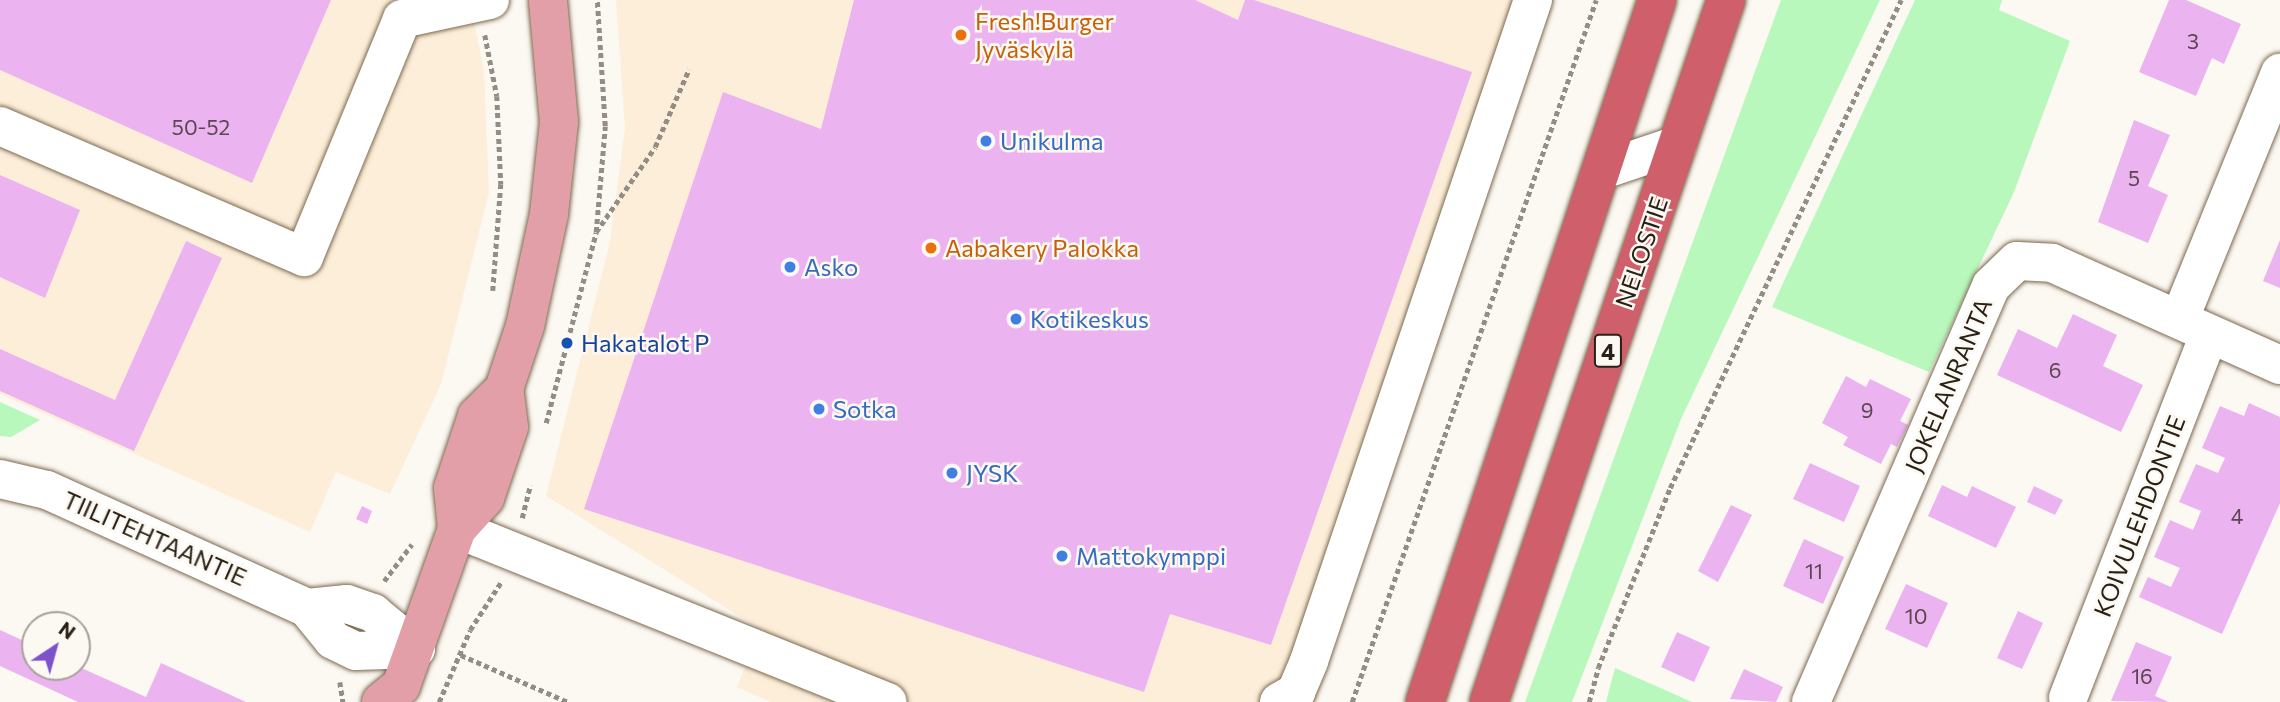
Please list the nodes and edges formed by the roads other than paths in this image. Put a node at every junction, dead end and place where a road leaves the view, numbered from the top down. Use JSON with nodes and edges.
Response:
{"nodes":[{"id":1,"x":548,"y":0,"type":"edge"},
{"id":2,"x":1533,"y":0,"type":"edge"},
{"id":3,"x":1657,"y":0,"type":"edge"},
{"id":4,"x":1726,"y":0,"type":"edge"},
{"id":5,"x":484,"y":1,"type":"edge"},
{"id":6,"x":2280,"y":72,"type":"edge"},
{"id":7,"x":0,"y":126,"type":"edge"},
{"id":8,"x":1677,"y":145,"type":"junction"},
{"id":9,"x":1603,"y":170,"type":"junction"},
{"id":10,"x":2194,"y":326,"type":"junction"},
{"id":11,"x":2280,"y":365,"type":"edge"},
{"id":12,"x":0,"y":479,"type":"edge"},
{"id":13,"x":457,"y":529,"type":"junction"},
{"id":14,"x":307,"y":608,"type":"junction"},
{"id":15,"x":416,"y":649,"type":"junction"},
{"id":16,"x":395,"y":697,"type":"edge"},
{"id":17,"x":2068,"y":698,"type":"dead end"},
{"id":18,"x":888,"y":702,"type":"edge"},
{"id":19,"x":1279,"y":702,"type":"edge"},
{"id":20,"x":1425,"y":702,"type":"edge"},
{"id":21,"x":1489,"y":702,"type":"edge"},
{"id":22,"x":1811,"y":702,"type":"edge"}],
"edges":[{"from":1,"to":13,"type":"main road"},
{"from":2,"to":19,"type":"street"},
{"from":3,"to":9,"type":"highway"},
{"from":4,"to":8,"type":"highway","name":"NELOSTIE","number":"4"},
{"from":5,"to":7,"type":"street"},
{"from":6,"to":10,"type":"street","name":"KOIVULEHDONTIE"},
{"from":8,"to":9,"type":"street"},
{"from":8,"to":21,"type":"highway","name":"NELOSTIE","number":"4"},
{"from":9,"to":20,"type":"highway"},
{"from":10,"to":11,"type":"street","name":"JOKELANRANTA"},
{"from":10,"to":17,"type":"street","name":"KOIVULEHDONTIE"},
{"from":10,"to":22,"type":"street","name":"JOKELANRANTA"},
{"from":12,"to":14,"type":"street","name":"TIILITEHTAANTIE"},
{"from":13,"to":15,"type":"main road"},
{"from":13,"to":18,"type":"street"},
{"from":14,"to":15,"type":"street"},
{"from":14,"to":15,"type":"street","name":"TIILITEHTAANTIE"},
{"from":15,"to":16,"type":"main road"}]}
